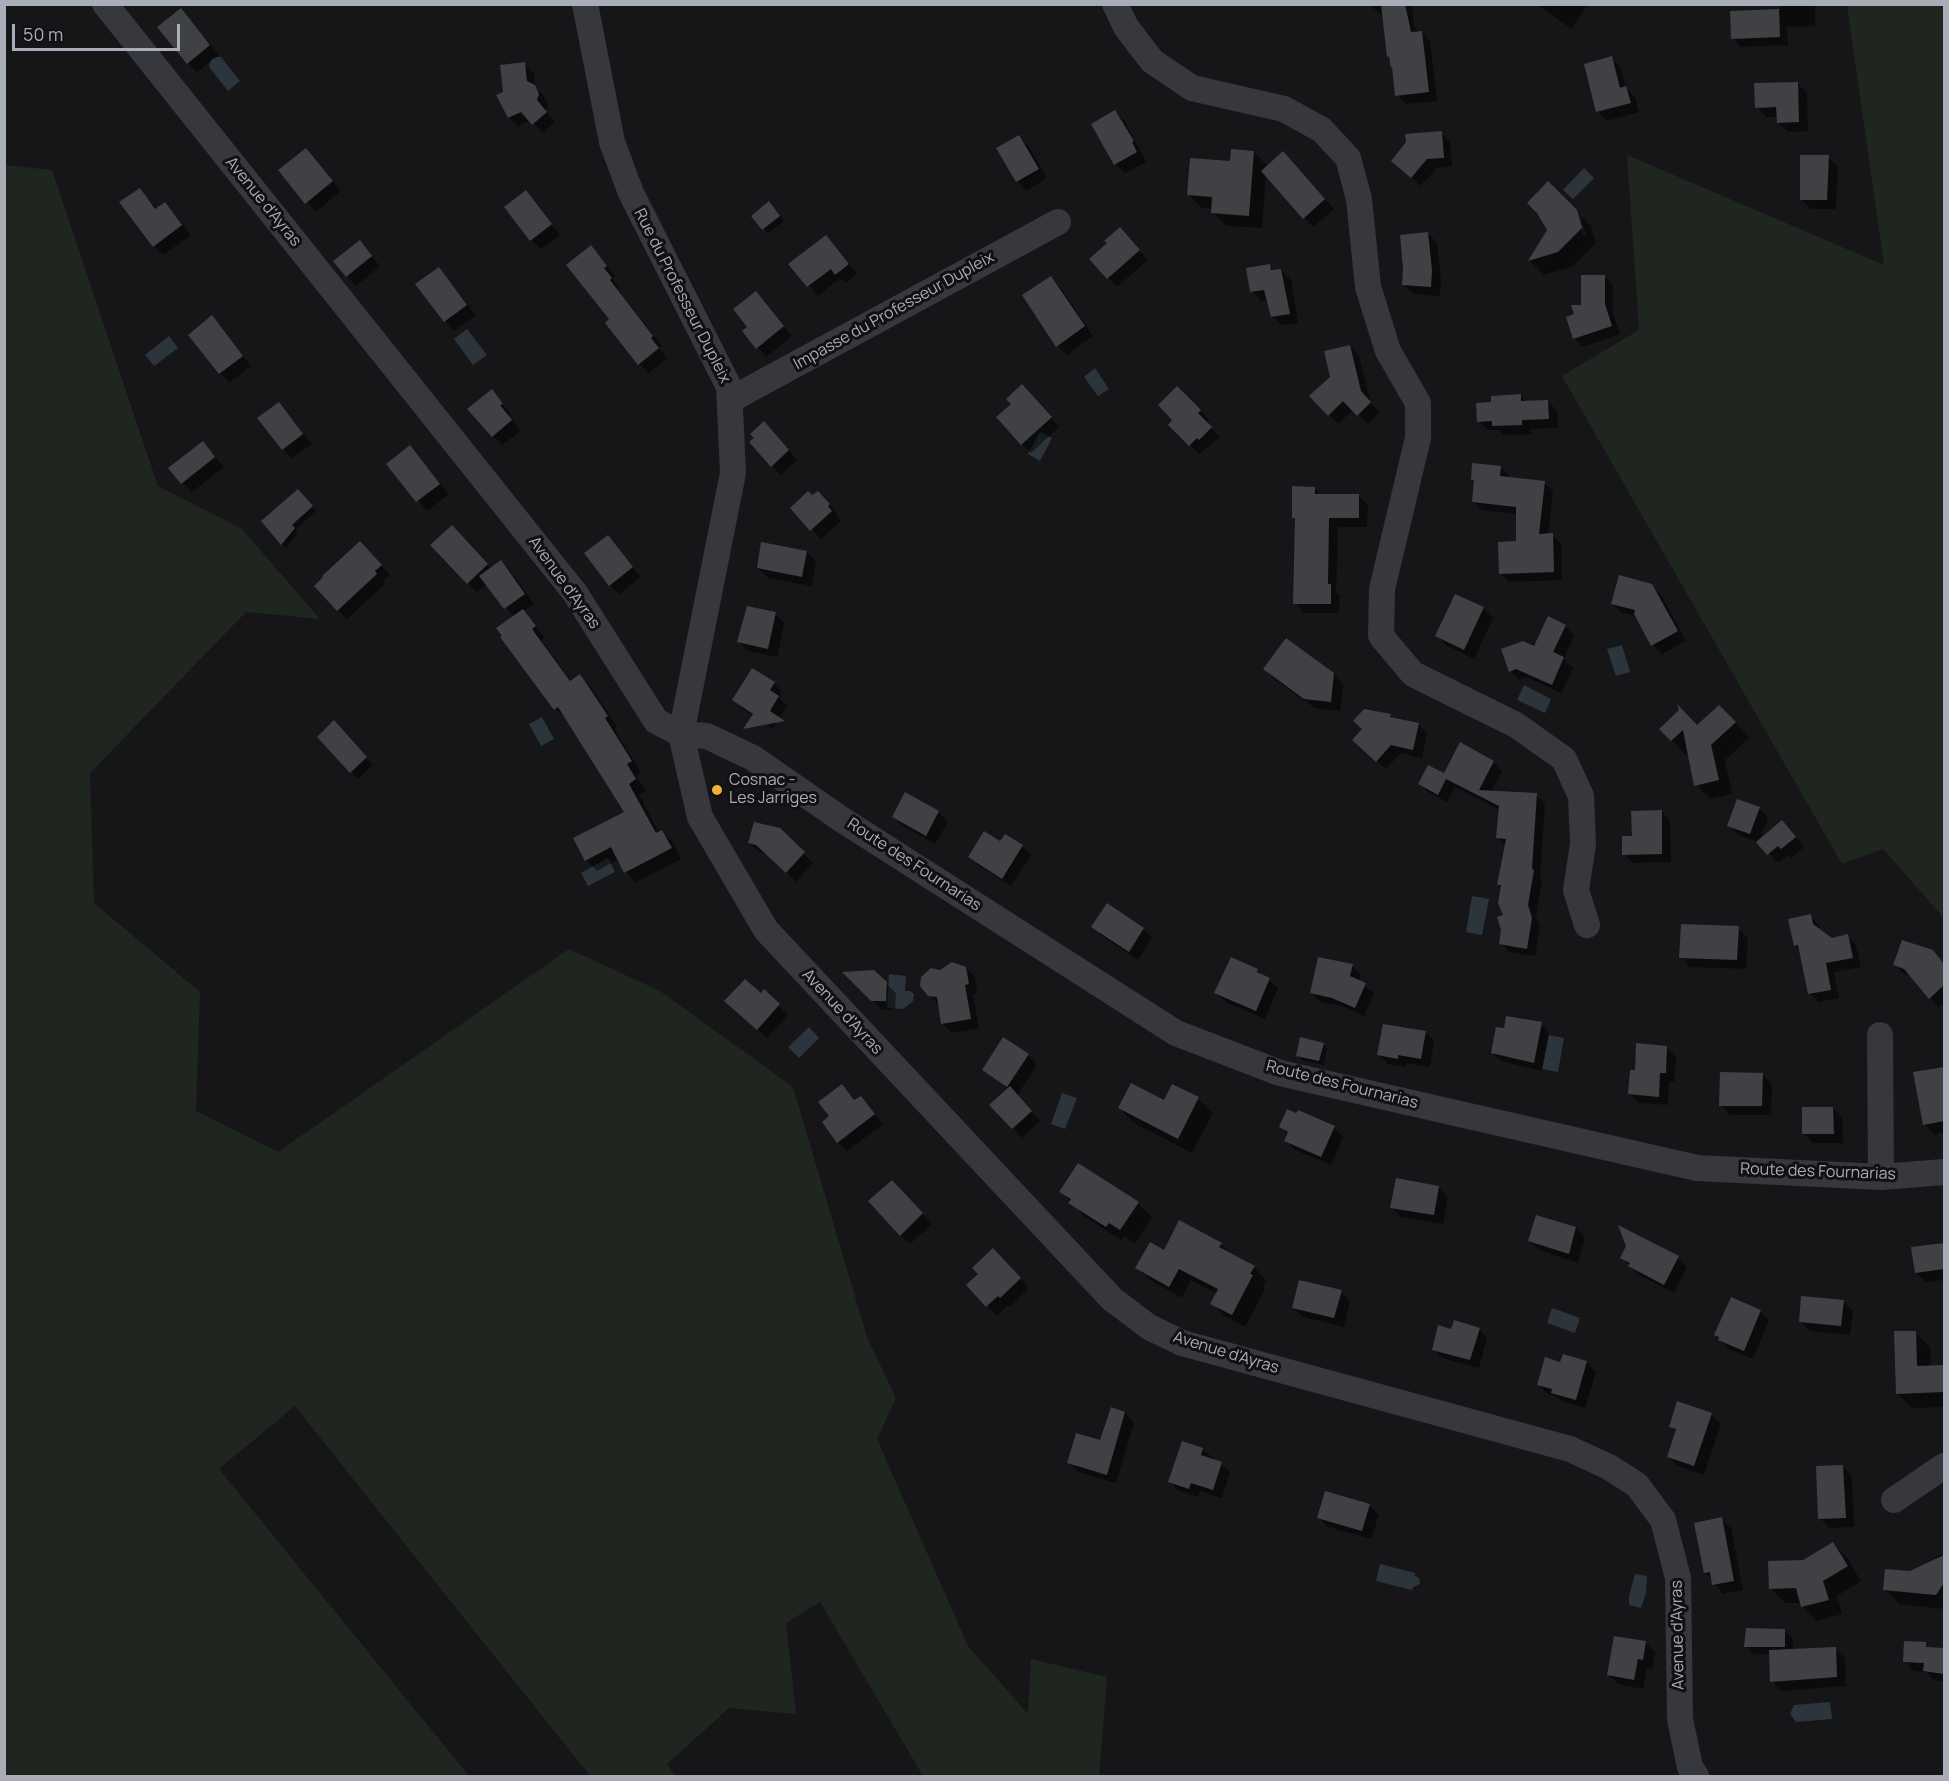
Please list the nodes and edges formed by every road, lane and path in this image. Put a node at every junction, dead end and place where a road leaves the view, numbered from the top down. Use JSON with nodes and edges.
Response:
{"nodes":[{"id":1,"x":105,"y":4,"type":"edge"},
{"id":2,"x":585,"y":4,"type":"edge"},
{"id":3,"x":1115,"y":4,"type":"edge"},
{"id":4,"x":1058,"y":222,"type":"dead end"},
{"id":5,"x":730,"y":400,"type":"junction"},
{"id":6,"x":681,"y":734,"type":"junction"},
{"id":7,"x":1587,"y":925,"type":"dead end"},
{"id":8,"x":1880,"y":1035,"type":"dead end"},
{"id":9,"x":1944,"y":1172,"type":"edge"},
{"id":10,"x":1881,"y":1176,"type":"junction"},
{"id":11,"x":1944,"y":1466,"type":"edge"},
{"id":12,"x":1894,"y":1500,"type":"dead end"},
{"id":13,"x":1696,"y":1776,"type":"edge"}],
"edges":[{"from":1,"to":6,"type":"street","name":"Avenue d'Ayras"},
{"from":2,"to":5,"type":"street","name":"Rue du Professeur Dupleix"},
{"from":3,"to":7,"type":"street"},
{"from":4,"to":5,"type":"street","name":"Impasse du Professeur Dupleix"},
{"from":5,"to":6,"type":"street","name":"Rue du Professeur Dupleix"},
{"from":6,"to":10,"type":"street","name":"Route des Fournarias"},
{"from":6,"to":13,"type":"street","name":"Avenue d'Ayras"},
{"from":8,"to":10,"type":"street"},
{"from":9,"to":10,"type":"street","name":"Route des Fournarias"},
{"from":11,"to":12,"type":"street"}]}
